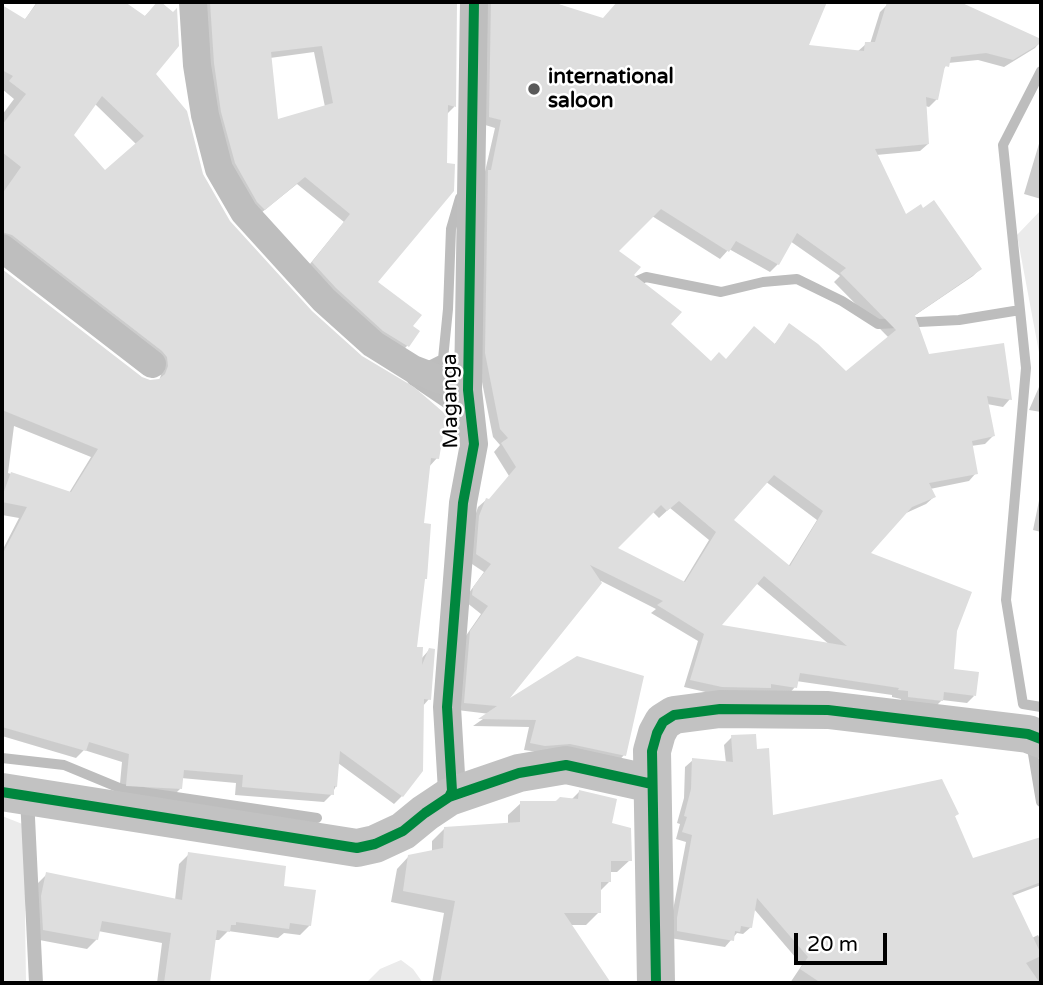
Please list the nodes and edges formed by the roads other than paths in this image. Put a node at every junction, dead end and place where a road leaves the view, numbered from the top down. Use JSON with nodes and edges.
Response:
{"nodes":[{"id":1,"x":193,"y":2,"type":"edge"},
{"id":2,"x":474,"y":2,"type":"edge"},
{"id":3,"x":2,"y":248,"type":"edge"},
{"id":4,"x":152,"y":364,"type":"dead end"},
{"id":5,"x":468,"y":390,"type":"junction"},
{"id":6,"x":1041,"y":739,"type":"edge"},
{"id":7,"x":652,"y":784,"type":"junction"},
{"id":8,"x":15,"y":794,"type":"edge"},
{"id":9,"x":449,"y":797,"type":"junction"},
{"id":10,"x":36,"y":983,"type":"edge"},
{"id":11,"x":656,"y":983,"type":"edge"}],
"edges":[{"from":1,"to":5,"type":"street"},
{"from":2,"to":5,"type":"street","name":"Maganga"},
{"from":3,"to":4,"type":"street"},
{"from":5,"to":9,"type":"street","name":"Maganga"},
{"from":6,"to":7,"type":"street"},
{"from":7,"to":9,"type":"street"},
{"from":7,"to":11,"type":"street"},
{"from":8,"to":9,"type":"street"},
{"from":8,"to":10,"type":"lane"}]}
